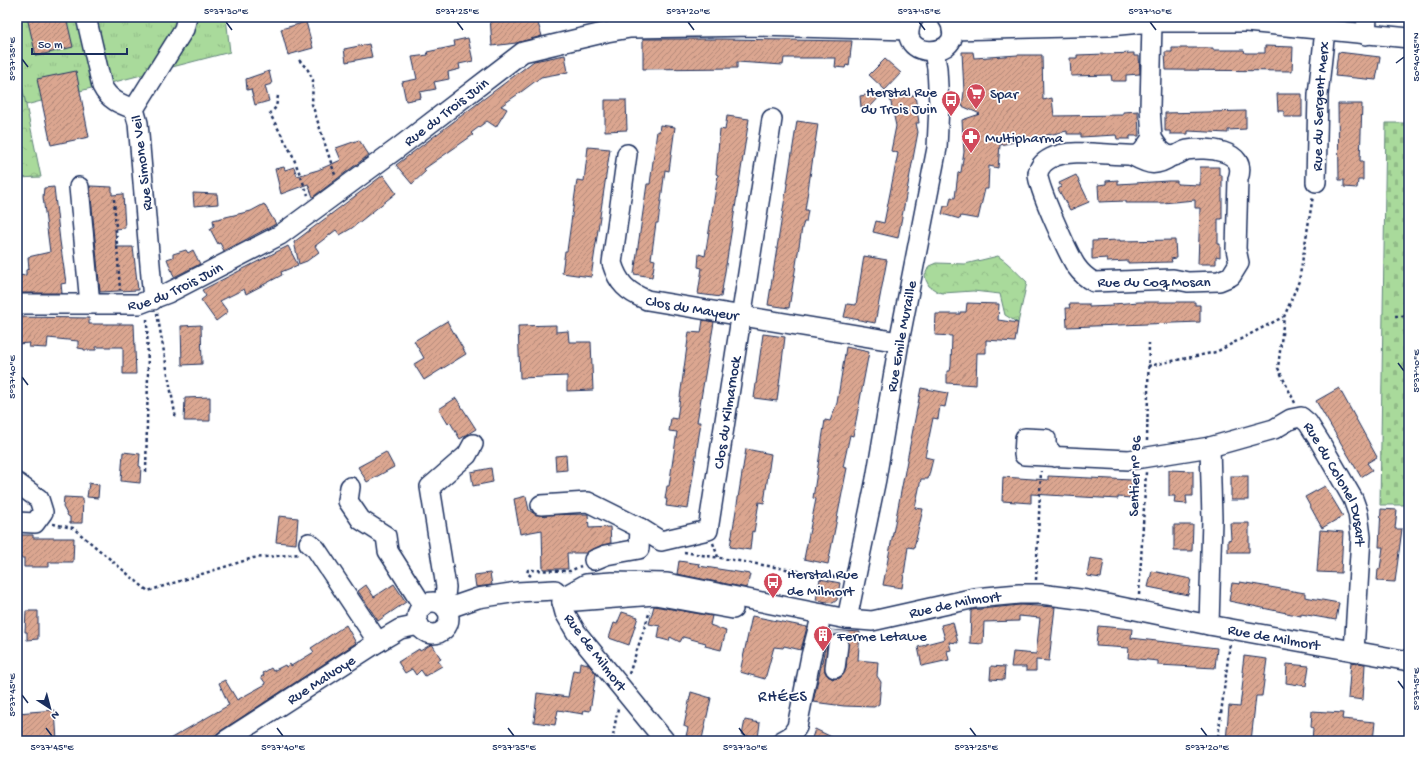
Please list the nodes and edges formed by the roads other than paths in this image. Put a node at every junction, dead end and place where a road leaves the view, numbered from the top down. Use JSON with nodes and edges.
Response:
{"nodes":[{"id":1,"x":86,"y":17,"type":"edge"},
{"id":2,"x":187,"y":17,"type":"edge"},
{"id":3,"x":1246,"y":20,"type":"edge"},
{"id":4,"x":1016,"y":22,"type":"edge"},
{"id":5,"x":1109,"y":22,"type":"edge"},
{"id":6,"x":1152,"y":22,"type":"junction"},
{"id":7,"x":950,"y":23,"type":"edge"},
{"id":8,"x":911,"y":24,"type":"edge"},
{"id":9,"x":1366,"y":26,"type":"edge"},
{"id":10,"x":1325,"y":30,"type":"junction"},
{"id":11,"x":1409,"y":38,"type":"edge"},
{"id":12,"x":934,"y":52,"type":"junction"},
{"id":13,"x":134,"y":109,"type":"junction"},
{"id":14,"x":772,"y":119,"type":"dead end"},
{"id":15,"x":1144,"y":147,"type":"junction"},
{"id":16,"x":627,"y":154,"type":"dead end"},
{"id":17,"x":1172,"y":156,"type":"junction"},
{"id":18,"x":1316,"y":182,"type":"road end"},
{"id":19,"x":79,"y":187,"type":"dead end"},
{"id":20,"x":149,"y":302,"type":"junction"},
{"id":21,"x":17,"y":304,"type":"edge"},
{"id":22,"x":90,"y":304,"type":"junction"},
{"id":23,"x":742,"y":315,"type":"junction"},
{"id":24,"x":899,"y":342,"type":"junction"},
{"id":25,"x":473,"y":444,"type":"dead end"},
{"id":26,"x":1210,"y":447,"type":"junction"},
{"id":27,"x":1049,"y":457,"type":"road end"},
{"id":28,"x":17,"y":484,"type":"edge"},
{"id":29,"x":350,"y":487,"type":"dead end"},
{"id":30,"x":541,"y":505,"type":"dead end"},
{"id":31,"x":17,"y":522,"type":"edge"},
{"id":32,"x":640,"y":528,"type":"junction"},
{"id":33,"x":304,"y":548,"type":"road end"},
{"id":34,"x":594,"y":560,"type":"dead end"},
{"id":35,"x":558,"y":596,"type":"junction"},
{"id":36,"x":766,"y":603,"type":"junction"},
{"id":37,"x":423,"y":606,"type":"junction"},
{"id":38,"x":445,"y":608,"type":"junction"},
{"id":39,"x":822,"y":614,"type":"junction"},
{"id":40,"x":1209,"y":624,"type":"junction"},
{"id":41,"x":418,"y":625,"type":"junction"},
{"id":42,"x":841,"y":628,"type":"junction"},
{"id":43,"x":378,"y":642,"type":"junction"},
{"id":44,"x":1354,"y":651,"type":"junction"},
{"id":45,"x":1409,"y":661,"type":"edge"},
{"id":46,"x":835,"y":668,"type":"dead end"},
{"id":47,"x":791,"y":739,"type":"edge"},
{"id":48,"x":225,"y":741,"type":"edge"},
{"id":49,"x":665,"y":741,"type":"edge"}],
"edges":[{"from":1,"to":13,"type":"street"},
{"from":2,"to":13,"type":"street","name":"Rue Simone Veil"},
{"from":3,"to":6,"type":"street"},
{"from":3,"to":10,"type":"street"},
{"from":4,"to":5,"type":"street"},
{"from":4,"to":7,"type":"street"},
{"from":5,"to":6,"type":"street"},
{"from":6,"to":15,"type":"street"},
{"from":7,"to":12,"type":"street"},
{"from":8,"to":12,"type":"street"},
{"from":8,"to":20,"type":"street","name":"Rue du Trois Juin"},
{"from":9,"to":10,"type":"street"},
{"from":9,"to":11,"type":"street"},
{"from":10,"to":18,"type":"street","name":"Rue du Sergent Merx"},
{"from":12,"to":24,"type":"street","name":"Rue Emile Muraille"},
{"from":13,"to":20,"type":"street","name":"Rue Simone Veil"},
{"from":14,"to":23,"type":"street","name":"Clos du Kilmarnock"},
{"from":15,"to":17,"type":"street"},
{"from":15,"to":17,"type":"street","name":"Rue du Coq Mosan"},
{"from":15,"to":17,"type":"street","name":"Rue du Coq Mosan"},
{"from":16,"to":23,"type":"street","name":"Clos du Mayeur"},
{"from":19,"to":22,"type":"street"},
{"from":20,"to":22,"type":"street","name":"Rue du Trois Juin"},
{"from":21,"to":22,"type":"street","name":"Rue du Trois Juin"},
{"from":23,"to":24,"type":"street","name":"Clos du Mayeur"},
{"from":23,"to":32,"type":"street","name":"Clos du Kilmarnock"},
{"from":24,"to":42,"type":"street","name":"Rue Emile Muraille"},
{"from":25,"to":38,"type":"street"},
{"from":26,"to":27,"type":"street","name":"Rue du Colonel Dusart"},
{"from":26,"to":40,"type":"street"},
{"from":26,"to":44,"type":"street","name":"Rue du Colonel Dusart"},
{"from":28,"to":31,"type":"street"},
{"from":29,"to":37,"type":"street"},
{"from":30,"to":32,"type":"street","name":"Clos du Kilmarnock"},
{"from":32,"to":34,"type":"street"},
{"from":33,"to":43,"type":"street"},
{"from":35,"to":36,"type":"street"},
{"from":35,"to":36,"type":"street","name":"Rue de Milmort"},
{"from":35,"to":38,"type":"street"},
{"from":35,"to":49,"type":"street","name":"Rue de Milmort"},
{"from":36,"to":39,"type":"street","name":"Rue de Milmort"},
{"from":37,"to":38,"type":"street"},
{"from":37,"to":41,"type":"street"},
{"from":38,"to":41,"type":"street"},
{"from":39,"to":42,"type":"street","name":"Rue de Milmort"},
{"from":39,"to":47,"type":"street"},
{"from":40,"to":42,"type":"street","name":"Rue de Milmort"},
{"from":40,"to":44,"type":"street","name":"Rue de Milmort"},
{"from":41,"to":43,"type":"street","name":"Rue Malvoye"},
{"from":42,"to":46,"type":"street","name":"Rue Emile Muraille"},
{"from":43,"to":48,"type":"street","name":"Rue Malvoye"},
{"from":44,"to":45,"type":"street","name":"Rue de Milmort"}]}
